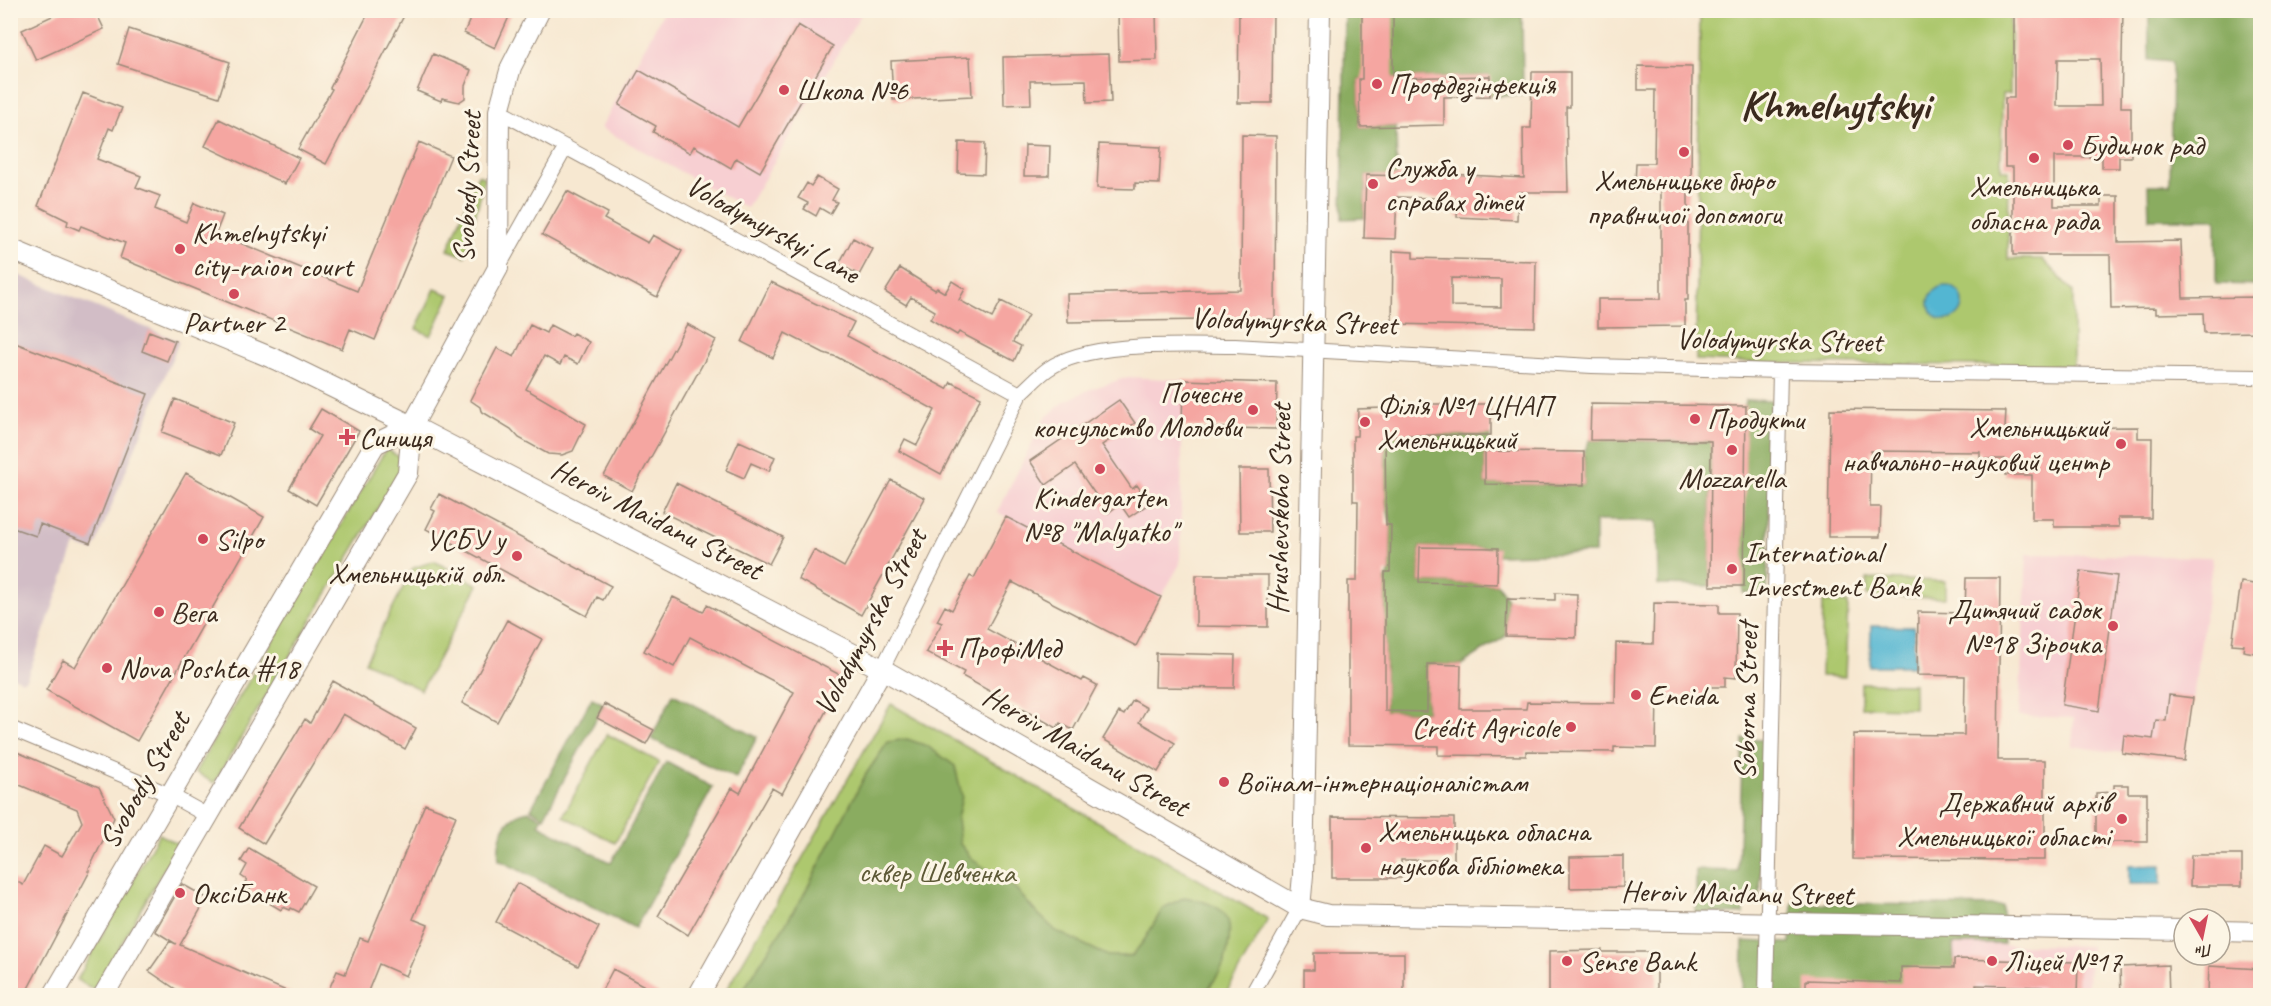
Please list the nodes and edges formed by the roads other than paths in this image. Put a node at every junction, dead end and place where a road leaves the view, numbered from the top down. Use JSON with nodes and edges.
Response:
{"nodes":[{"id":1,"x":540,"y":10,"type":"edge"},
{"id":2,"x":1320,"y":10,"type":"edge"},
{"id":3,"x":499,"y":111,"type":"junction"},
{"id":4,"x":566,"y":147,"type":"junction"},
{"id":5,"x":10,"y":249,"type":"edge"},
{"id":6,"x":498,"y":268,"type":"junction"},
{"id":7,"x":1312,"y":351,"type":"junction"},
{"id":8,"x":1780,"y":371,"type":"junction"},
{"id":9,"x":2260,"y":377,"type":"edge"},
{"id":10,"x":1020,"y":394,"type":"junction"},
{"id":11,"x":412,"y":426,"type":"junction"},
{"id":12,"x":882,"y":669,"type":"junction"},
{"id":13,"x":10,"y":728,"type":"edge"},
{"id":14,"x":170,"y":795,"type":"junction"},
{"id":15,"x":208,"y":816,"type":"junction"},
{"id":16,"x":1300,"y":908,"type":"junction"},
{"id":17,"x":1768,"y":924,"type":"junction"},
{"id":18,"x":2172,"y":930,"type":"edge"},
{"id":19,"x":2232,"y":931,"type":"edge"},
{"id":20,"x":2260,"y":932,"type":"edge"},
{"id":21,"x":53,"y":996,"type":"edge"},
{"id":22,"x":103,"y":996,"type":"edge"},
{"id":23,"x":698,"y":996,"type":"edge"},
{"id":24,"x":1251,"y":996,"type":"edge"},
{"id":25,"x":1766,"y":996,"type":"edge"}],
"edges":[{"from":1,"to":3,"type":"street","name":"Svobody Street"},
{"from":2,"to":7,"type":"street","name":"Hrushevskoho Street"},
{"from":3,"to":4,"type":"street","name":"Volodymyrskyi Lane"},
{"from":3,"to":6,"type":"street","name":"Svobody Street"},
{"from":4,"to":6,"type":"street"},
{"from":4,"to":10,"type":"street","name":"Volodymyrskyi Lane"},
{"from":5,"to":11,"type":"street","name":"Heroiv Maidanu Street"},
{"from":6,"to":11,"type":"street","name":"Svobody Street"},
{"from":7,"to":8,"type":"street","name":"Volodymyrska Street"},
{"from":7,"to":10,"type":"street","name":"Volodymyrska Street"},
{"from":7,"to":16,"type":"street","name":"Hrushevskoho Street"},
{"from":8,"to":9,"type":"street","name":"Volodymyrska Street"},
{"from":8,"to":17,"type":"street","name":"Soborna Street"},
{"from":10,"to":12,"type":"street","name":"Volodymyrska Street"},
{"from":11,"to":12,"type":"street","name":"Heroiv Maidanu Street"},
{"from":11,"to":14,"type":"street","name":"Svobody Street"},
{"from":11,"to":15,"type":"street","name":"Svobody Street"},
{"from":12,"to":16,"type":"street","name":"Heroiv Maidanu Street"},
{"from":12,"to":23,"type":"street","name":"Volodymyrska Street"},
{"from":13,"to":14,"type":"street"},
{"from":14,"to":15,"type":"street"},
{"from":14,"to":21,"type":"street","name":"Svobody Street"},
{"from":15,"to":22,"type":"street","name":"Svobody Street"},
{"from":16,"to":17,"type":"street","name":"Heroiv Maidanu Street"},
{"from":16,"to":24,"type":"street","name":"Hrushevskoho Street"},
{"from":17,"to":18,"type":"street","name":"Heroiv Maidanu Street"},
{"from":17,"to":25,"type":"street","name":"Soborna Street"},
{"from":19,"to":20,"type":"street"}]}
